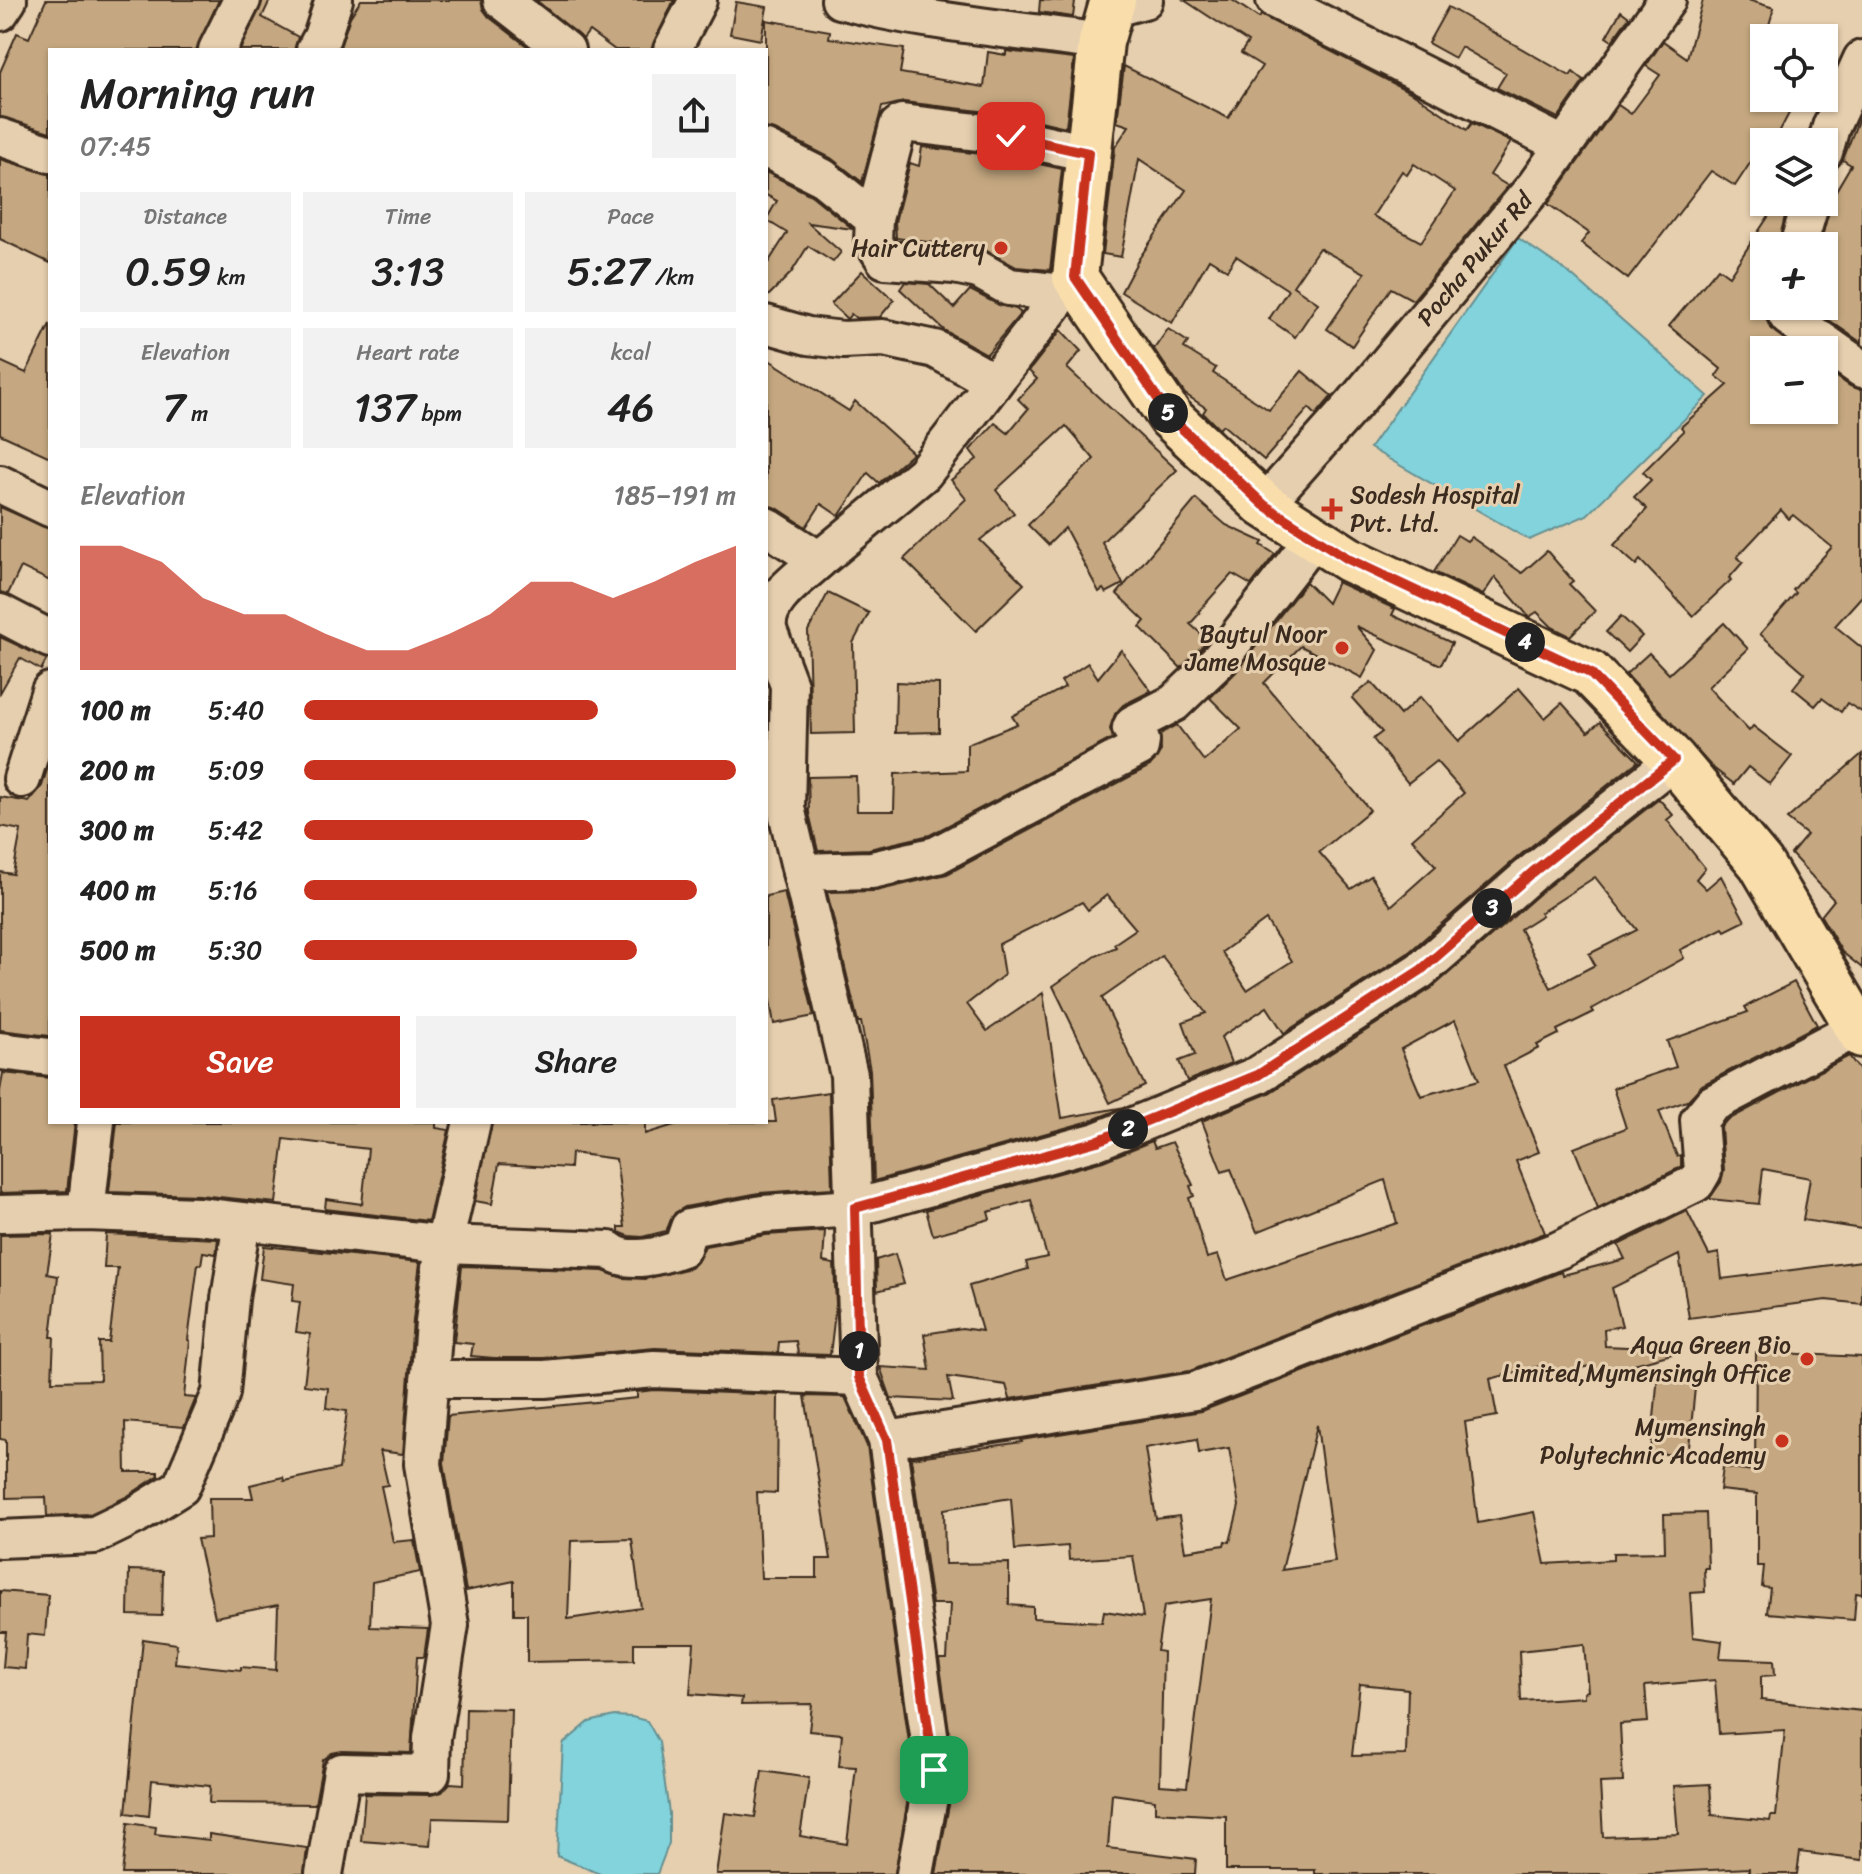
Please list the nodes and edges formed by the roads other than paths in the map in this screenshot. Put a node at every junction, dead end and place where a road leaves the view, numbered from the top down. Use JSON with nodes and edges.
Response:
{"nodes":[{"id":1,"x":8,"y":0,"type":"edge"},
{"id":2,"x":242,"y":0,"type":"edge"},
{"id":3,"x":334,"y":0,"type":"edge"},
{"id":4,"x":502,"y":0,"type":"edge"},
{"id":5,"x":698,"y":0,"type":"edge"},
{"id":6,"x":840,"y":0,"type":"edge"},
{"id":7,"x":1275,"y":0,"type":"edge"},
{"id":8,"x":1667,"y":0,"type":"edge"},
{"id":9,"x":0,"y":12,"type":"edge"},
{"id":10,"x":1117,"y":13,"type":"edge"},
{"id":11,"x":218,"y":48,"type":"edge"},
{"id":12,"x":316,"y":48,"type":"edge"},
{"id":13,"x":563,"y":48,"type":"edge"},
{"id":14,"x":673,"y":48,"type":"edge"},
{"id":15,"x":1862,"y":59,"type":"edge"},
{"id":16,"x":1831,"y":128,"type":"edge"},
{"id":17,"x":0,"y":137,"type":"edge"},
{"id":18,"x":1563,"y":145,"type":"junction"},
{"id":19,"x":768,"y":150,"type":"edge"},
{"id":20,"x":48,"y":153,"type":"edge"},
{"id":21,"x":1088,"y":153,"type":"junction"},
{"id":22,"x":874,"y":219,"type":"junction"},
{"id":23,"x":1069,"y":285,"type":"junction"},
{"id":24,"x":1792,"y":320,"type":"edge"},
{"id":25,"x":768,"y":325,"type":"edge"},
{"id":26,"x":1862,"y":369,"type":"edge"},
{"id":27,"x":994,"y":382,"type":"junction"},
{"id":28,"x":0,"y":484,"type":"edge"},
{"id":29,"x":1264,"y":505,"type":"junction"},
{"id":30,"x":48,"y":507,"type":"edge"},
{"id":31,"x":768,"y":527,"type":"edge"},
{"id":32,"x":1314,"y":538,"type":"junction"},
{"id":33,"x":819,"y":560,"type":"junction"},
{"id":34,"x":0,"y":613,"type":"edge"},
{"id":35,"x":768,"y":614,"type":"edge"},
{"id":36,"x":768,"y":630,"type":"edge"},
{"id":37,"x":48,"y":638,"type":"edge"},
{"id":38,"x":48,"y":698,"type":"edge"},
{"id":39,"x":1674,"y":760,"type":"junction"},
{"id":40,"x":24,"y":779,"type":"edge"},
{"id":41,"x":776,"y":809,"type":"edge"},
{"id":42,"x":801,"y":872,"type":"junction"},
{"id":43,"x":1859,"y":1031,"type":"edge"},
{"id":44,"x":0,"y":1051,"type":"edge"},
{"id":45,"x":48,"y":1057,"type":"edge"},
{"id":46,"x":96,"y":1124,"type":"edge"},
{"id":47,"x":472,"y":1124,"type":"edge"},
{"id":48,"x":855,"y":1208,"type":"junction"},
{"id":49,"x":86,"y":1212,"type":"junction"},
{"id":50,"x":0,"y":1214,"type":"edge"},
{"id":51,"x":242,"y":1221,"type":"junction"},
{"id":52,"x":444,"y":1244,"type":"junction"},
{"id":53,"x":859,"y":1377,"type":"junction"},
{"id":54,"x":429,"y":1379,"type":"junction"},
{"id":55,"x":887,"y":1440,"type":"junction"},
{"id":56,"x":0,"y":1539,"type":"edge"},
{"id":57,"x":324,"y":1874,"type":"edge"},
{"id":58,"x":915,"y":1874,"type":"edge"}],
"edges":[{"from":1,"to":9,"type":"street"},
{"from":2,"to":11,"type":"street"},
{"from":3,"to":12,"type":"street"},
{"from":4,"to":13,"type":"street"},
{"from":5,"to":14,"type":"street"},
{"from":6,"to":10,"type":"street"},
{"from":7,"to":18,"type":"street"},
{"from":8,"to":18,"type":"street","name":"Pocha Pukur Rd"},
{"from":10,"to":21,"type":"main road"},
{"from":15,"to":16,"type":"street"},
{"from":17,"to":20,"type":"street"},
{"from":18,"to":29,"type":"street","name":"Pocha Pukur Rd"},
{"from":19,"to":22,"type":"street"},
{"from":21,"to":22,"type":"street"},
{"from":21,"to":23,"type":"main road"},
{"from":22,"to":23,"type":"street"},
{"from":23,"to":27,"type":"street"},
{"from":23,"to":29,"type":"main road"},
{"from":24,"to":26,"type":"street"},
{"from":25,"to":27,"type":"street"},
{"from":27,"to":33,"type":"street"},
{"from":28,"to":30,"type":"street"},
{"from":29,"to":32,"type":"main road"},
{"from":31,"to":33,"type":"street"},
{"from":32,"to":39,"type":"main road"},
{"from":32,"to":42,"type":"street"},
{"from":33,"to":35,"type":"street"},
{"from":34,"to":37,"type":"street"},
{"from":36,"to":41,"type":"street"},
{"from":38,"to":40,"type":"street"},
{"from":39,"to":43,"type":"main road"},
{"from":39,"to":48,"type":"street"},
{"from":41,"to":42,"type":"street"},
{"from":42,"to":48,"type":"street"},
{"from":43,"to":55,"type":"street"},
{"from":44,"to":45,"type":"street"},
{"from":46,"to":49,"type":"street"},
{"from":47,"to":52,"type":"street"},
{"from":48,"to":52,"type":"street"},
{"from":48,"to":53,"type":"street"},
{"from":49,"to":50,"type":"street"},
{"from":49,"to":51,"type":"street"},
{"from":51,"to":52,"type":"street"},
{"from":51,"to":56,"type":"street"},
{"from":52,"to":54,"type":"street"},
{"from":53,"to":54,"type":"street"},
{"from":53,"to":55,"type":"street"},
{"from":54,"to":57,"type":"street"},
{"from":55,"to":58,"type":"street"}]}
